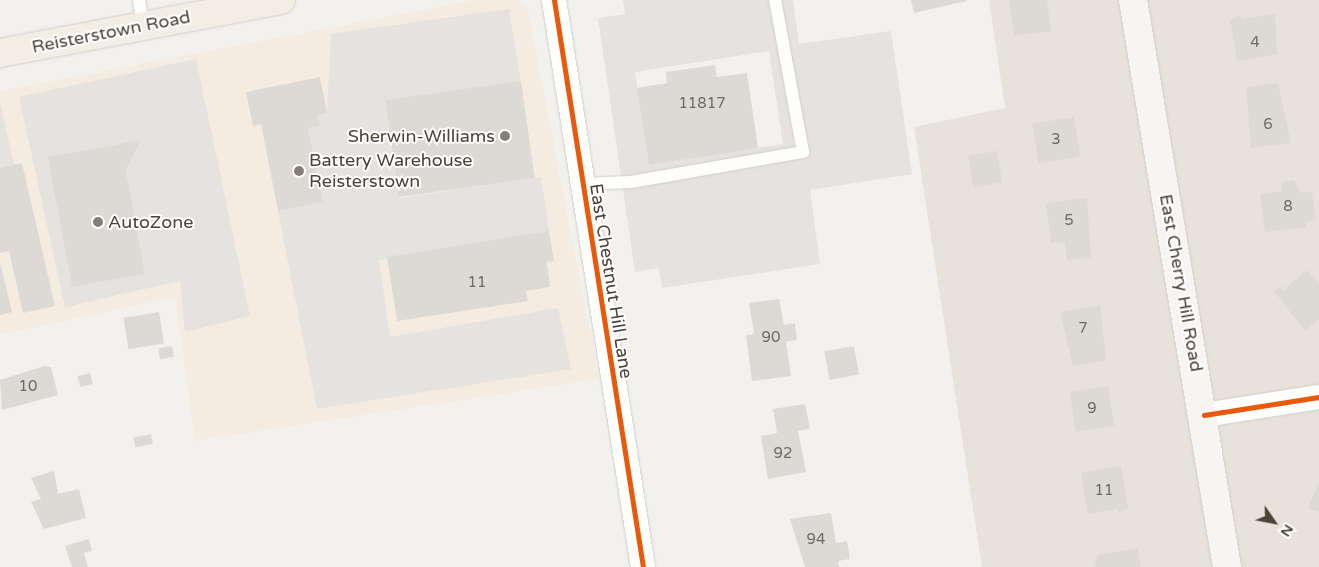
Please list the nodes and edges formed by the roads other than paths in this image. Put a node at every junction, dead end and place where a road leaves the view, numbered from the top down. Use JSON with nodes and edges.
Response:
{"nodes":[{"id":1,"x":281,"y":0,"type":"edge"},
{"id":2,"x":554,"y":0,"type":"edge"},
{"id":3,"x":1134,"y":0,"type":"edge"},
{"id":4,"x":775,"y":3,"type":"edge"},
{"id":5,"x":141,"y":13,"type":"edge"},
{"id":6,"x":0,"y":53,"type":"edge"},
{"id":7,"x":582,"y":184,"type":"junction"},
{"id":8,"x":1319,"y":398,"type":"edge"},
{"id":9,"x":1204,"y":415,"type":"junction"},
{"id":10,"x":642,"y":567,"type":"edge"},
{"id":11,"x":1227,"y":567,"type":"edge"}],
"edges":[{"from":1,"to":5,"type":"main road","name":"Reisterstown Road"},
{"from":2,"to":7,"type":"street","name":"East Chestnut Hill Lane"},
{"from":3,"to":9,"type":"main road","name":"East Cherry Hill Road"},
{"from":4,"to":7,"type":"lane"},
{"from":5,"to":6,"type":"main road","name":"Reisterstown Road"},
{"from":7,"to":10,"type":"street","name":"East Chestnut Hill Lane"},
{"from":8,"to":9,"type":"street"},
{"from":9,"to":11,"type":"main road","name":"East Cherry Hill Road"}]}
